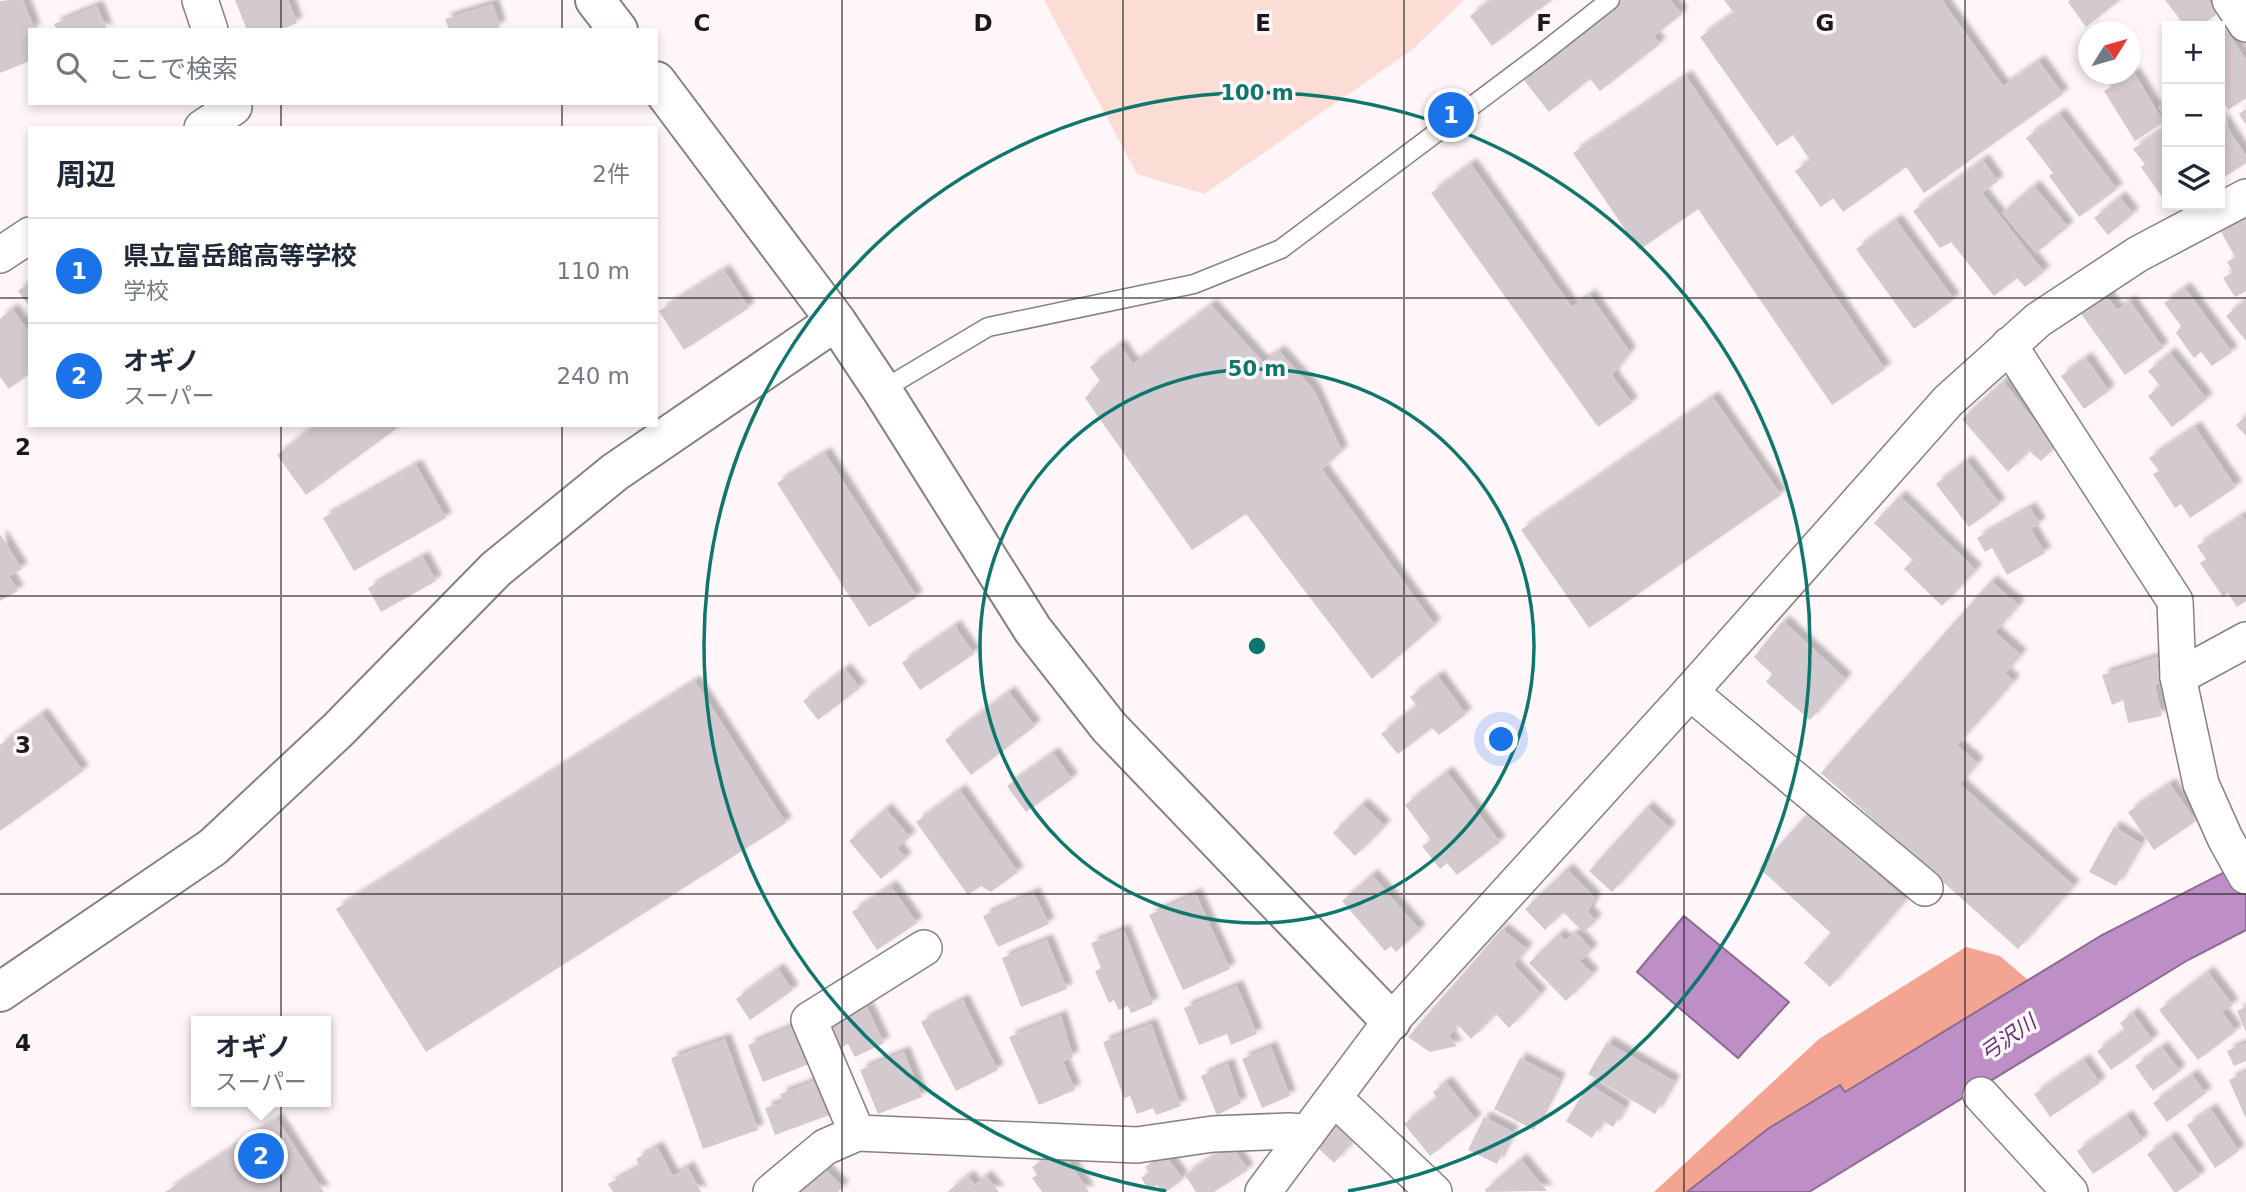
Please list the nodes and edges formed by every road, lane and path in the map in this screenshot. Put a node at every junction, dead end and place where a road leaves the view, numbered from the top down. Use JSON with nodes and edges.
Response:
{"nodes":[{"id":1,"x":200,"y":0,"type":"edge"},
{"id":2,"x":596,"y":0,"type":"edge"},
{"id":3,"x":1610,"y":0,"type":"edge"},
{"id":4,"x":2230,"y":0,"type":"edge"},
{"id":5,"x":2246,"y":24,"type":"edge"},
{"id":6,"x":209,"y":28,"type":"edge"},
{"id":7,"x":617,"y":28,"type":"edge"},
{"id":8,"x":658,"y":84,"type":"edge"},
{"id":9,"x":234,"y":105,"type":"edge"},
{"id":10,"x":205,"y":126,"type":"edge"},
{"id":11,"x":2246,"y":197,"type":"edge"},
{"id":12,"x":28,"y":236,"type":"edge"},
{"id":13,"x":0,"y":256,"type":"edge"},
{"id":14,"x":836,"y":321,"type":"junction"},
{"id":15,"x":2009,"y":345,"type":"junction"},
{"id":16,"x":882,"y":390,"type":"junction"},
{"id":17,"x":2246,"y":640,"type":"edge"},
{"id":18,"x":2178,"y":677,"type":"junction"},
{"id":19,"x":1690,"y":692,"type":"junction"},
{"id":20,"x":2246,"y":876,"type":"edge"},
{"id":21,"x":1925,"y":888,"type":"dead end"},
{"id":22,"x":924,"y":948,"type":"dead end"},
{"id":23,"x":0,"y":992,"type":"edge"},
{"id":24,"x":1391,"y":1021,"type":"junction"},
{"id":25,"x":1981,"y":1096,"type":"dead end"},
{"id":26,"x":1334,"y":1098,"type":"junction"},
{"id":27,"x":1308,"y":1132,"type":"junction"},
{"id":28,"x":857,"y":1133,"type":"junction"},
{"id":29,"x":771,"y":1192,"type":"edge"},
{"id":30,"x":1263,"y":1192,"type":"edge"},
{"id":31,"x":1434,"y":1192,"type":"edge"},
{"id":32,"x":2070,"y":1192,"type":"edge"}],
"edges":[{"from":1,"to":6,"type":"street"},
{"from":2,"to":7,"type":"street"},
{"from":3,"to":16,"type":"lane"},
{"from":4,"to":5,"type":"street"},
{"from":8,"to":14,"type":"street"},
{"from":9,"to":10,"type":"street"},
{"from":11,"to":15,"type":"street"},
{"from":12,"to":13,"type":"street"},
{"from":14,"to":16,"type":"street"},
{"from":14,"to":23,"type":"street"},
{"from":15,"to":18,"type":"street"},
{"from":15,"to":19,"type":"street"},
{"from":16,"to":24,"type":"street"},
{"from":17,"to":18,"type":"street"},
{"from":18,"to":20,"type":"street"},
{"from":19,"to":21,"type":"street"},
{"from":19,"to":24,"type":"street"},
{"from":22,"to":28,"type":"street"},
{"from":24,"to":26,"type":"street"},
{"from":25,"to":32,"type":"street"},
{"from":26,"to":27,"type":"street"},
{"from":26,"to":31,"type":"street"},
{"from":27,"to":28,"type":"street"},
{"from":27,"to":30,"type":"street"},
{"from":28,"to":29,"type":"street"}]}
